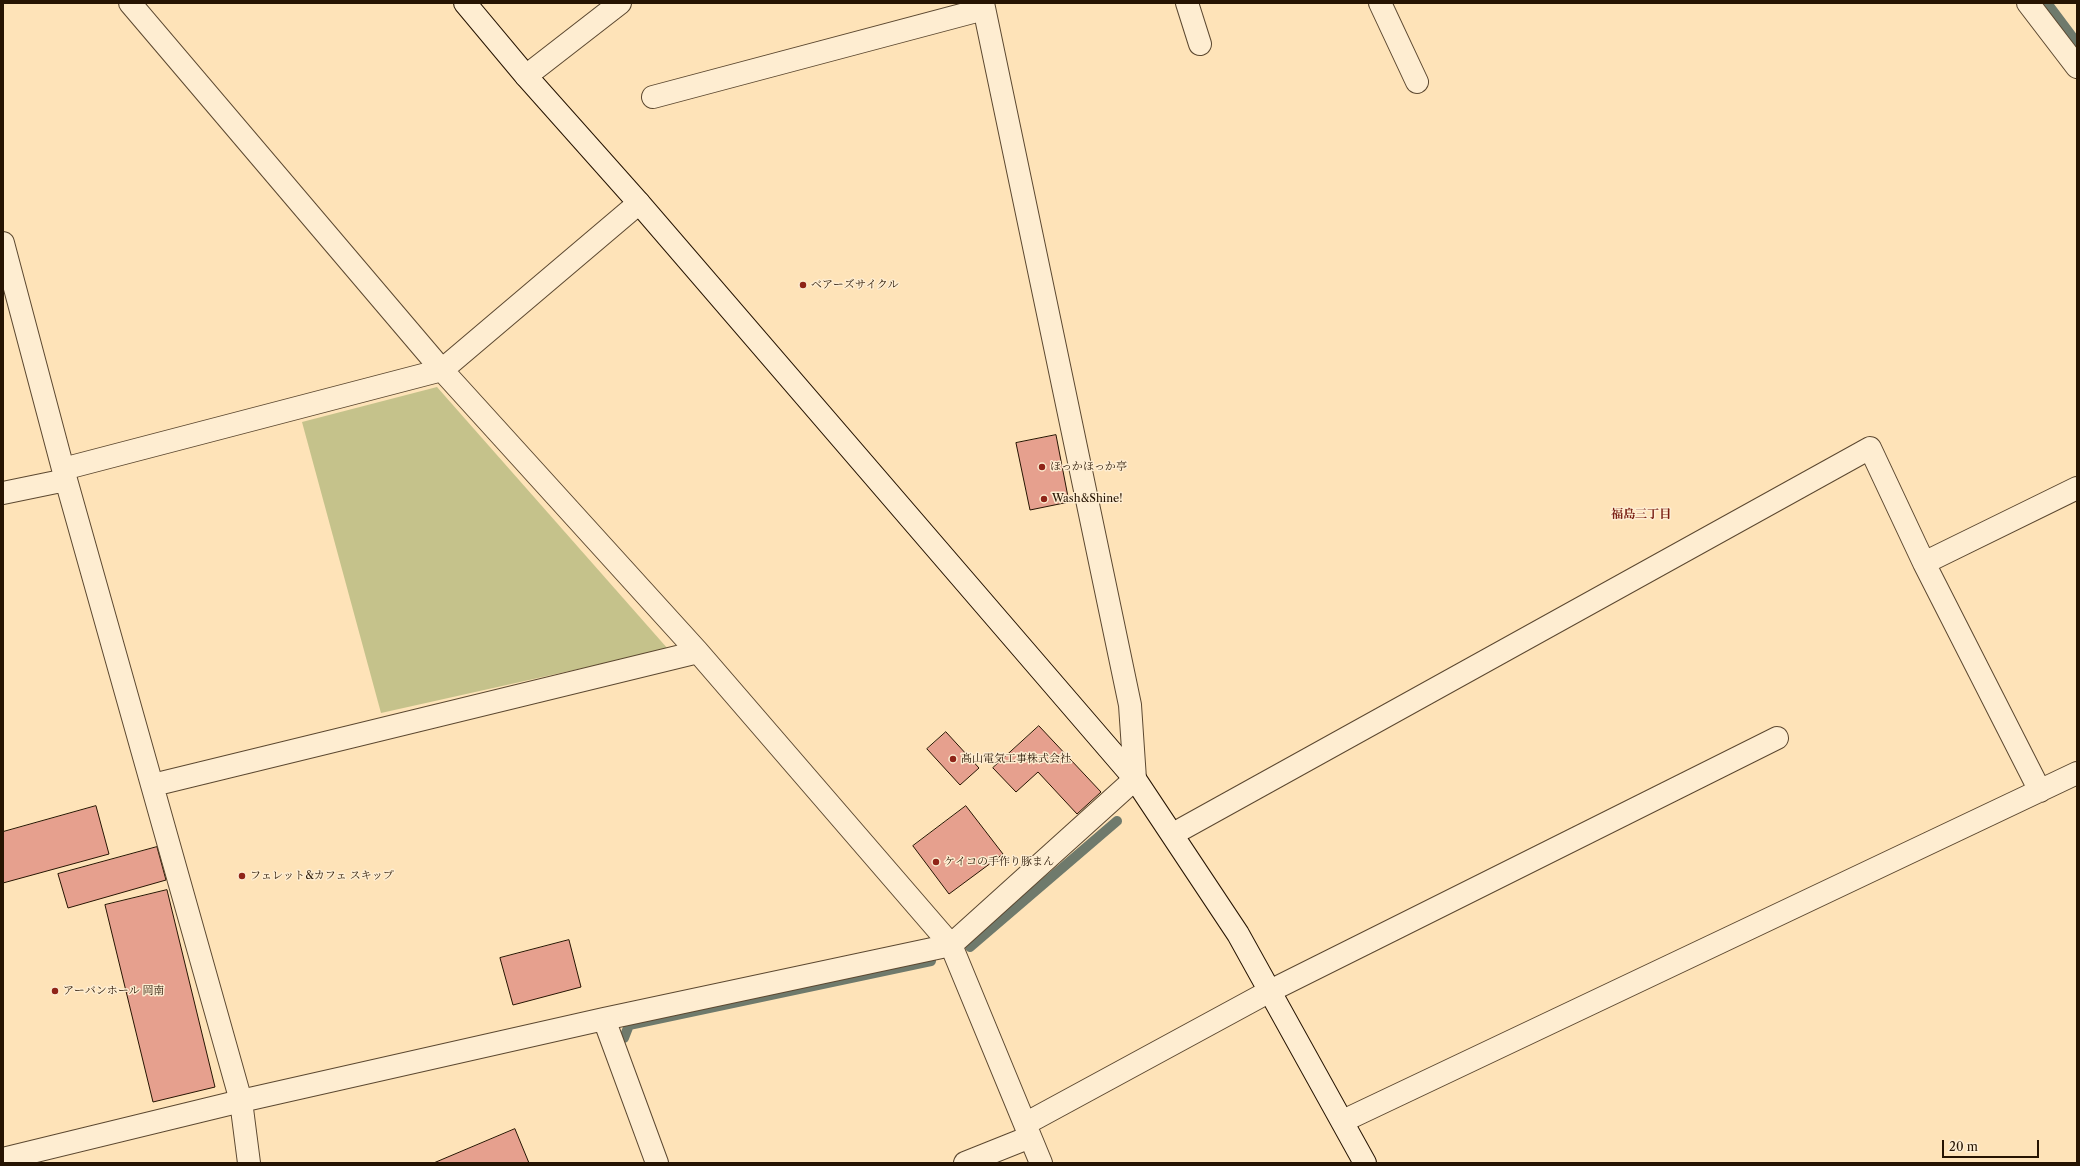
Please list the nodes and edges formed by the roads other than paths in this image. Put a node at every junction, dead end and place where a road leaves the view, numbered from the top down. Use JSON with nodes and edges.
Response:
{"nodes":[{"id":1,"x":130,"y":3,"type":"edge"},
{"id":2,"x":465,"y":3,"type":"edge"},
{"id":3,"x":620,"y":3,"type":"edge"},
{"id":4,"x":1187,"y":3,"type":"edge"},
{"id":5,"x":1380,"y":3,"type":"edge"},
{"id":6,"x":2028,"y":3,"type":"edge"},
{"id":7,"x":984,"y":6,"type":"edge"},
{"id":8,"x":1200,"y":44,"type":"dead end"},
{"id":9,"x":2077,"y":67,"type":"edge"},
{"id":10,"x":526,"y":76,"type":"junction"},
{"id":11,"x":1416,"y":82,"type":"dead end"},
{"id":12,"x":653,"y":97,"type":"dead end"},
{"id":13,"x":639,"y":203,"type":"junction"},
{"id":14,"x":3,"y":243,"type":"edge"},
{"id":15,"x":442,"y":370,"type":"junction"},
{"id":16,"x":65,"y":474,"type":"junction"},
{"id":17,"x":2077,"y":488,"type":"edge"},
{"id":18,"x":3,"y":494,"type":"edge"},
{"id":19,"x":1924,"y":563,"type":"junction"},
{"id":20,"x":698,"y":652,"type":"junction"},
{"id":21,"x":1777,"y":738,"type":"dead end"},
{"id":22,"x":2077,"y":773,"type":"edge"},
{"id":23,"x":1135,"y":779,"type":"junction"},
{"id":24,"x":152,"y":785,"type":"junction"},
{"id":25,"x":2040,"y":791,"type":"junction"},
{"id":26,"x":1173,"y":834,"type":"junction"},
{"id":27,"x":951,"y":945,"type":"junction"},
{"id":28,"x":1270,"y":991,"type":"junction"},
{"id":29,"x":604,"y":1019,"type":"junction"},
{"id":30,"x":241,"y":1101,"type":"junction"},
{"id":31,"x":1343,"y":1121,"type":"junction"},
{"id":32,"x":1027,"y":1131,"type":"junction"},
{"id":33,"x":3,"y":1159,"type":"edge"},
{"id":34,"x":249,"y":1163,"type":"edge"},
{"id":35,"x":657,"y":1163,"type":"edge"},
{"id":36,"x":964,"y":1163,"type":"edge"},
{"id":37,"x":1041,"y":1163,"type":"edge"},
{"id":38,"x":1364,"y":1163,"type":"edge"}],
"edges":[{"from":1,"to":15,"type":"street"},
{"from":2,"to":10,"type":"street"},
{"from":3,"to":10,"type":"street"},
{"from":4,"to":8,"type":"street"},
{"from":5,"to":11,"type":"street"},
{"from":6,"to":9,"type":"street"},
{"from":7,"to":12,"type":"street"},
{"from":7,"to":23,"type":"street"},
{"from":10,"to":13,"type":"street"},
{"from":13,"to":15,"type":"street"},
{"from":13,"to":23,"type":"street"},
{"from":14,"to":16,"type":"street"},
{"from":15,"to":16,"type":"street"},
{"from":15,"to":20,"type":"street"},
{"from":16,"to":18,"type":"street"},
{"from":16,"to":24,"type":"street"},
{"from":17,"to":19,"type":"street"},
{"from":19,"to":25,"type":"street"},
{"from":19,"to":26,"type":"street"},
{"from":20,"to":24,"type":"street"},
{"from":20,"to":27,"type":"street"},
{"from":21,"to":28,"type":"street"},
{"from":22,"to":25,"type":"street"},
{"from":23,"to":26,"type":"street"},
{"from":23,"to":27,"type":"street"},
{"from":24,"to":30,"type":"street"},
{"from":25,"to":31,"type":"street"},
{"from":26,"to":28,"type":"street"},
{"from":27,"to":29,"type":"street"},
{"from":27,"to":32,"type":"street"},
{"from":28,"to":31,"type":"street"},
{"from":28,"to":32,"type":"street"},
{"from":29,"to":30,"type":"street"},
{"from":29,"to":35,"type":"street"},
{"from":30,"to":33,"type":"street"},
{"from":30,"to":34,"type":"street"},
{"from":31,"to":38,"type":"street"},
{"from":32,"to":36,"type":"street"},
{"from":32,"to":37,"type":"street"}]}
